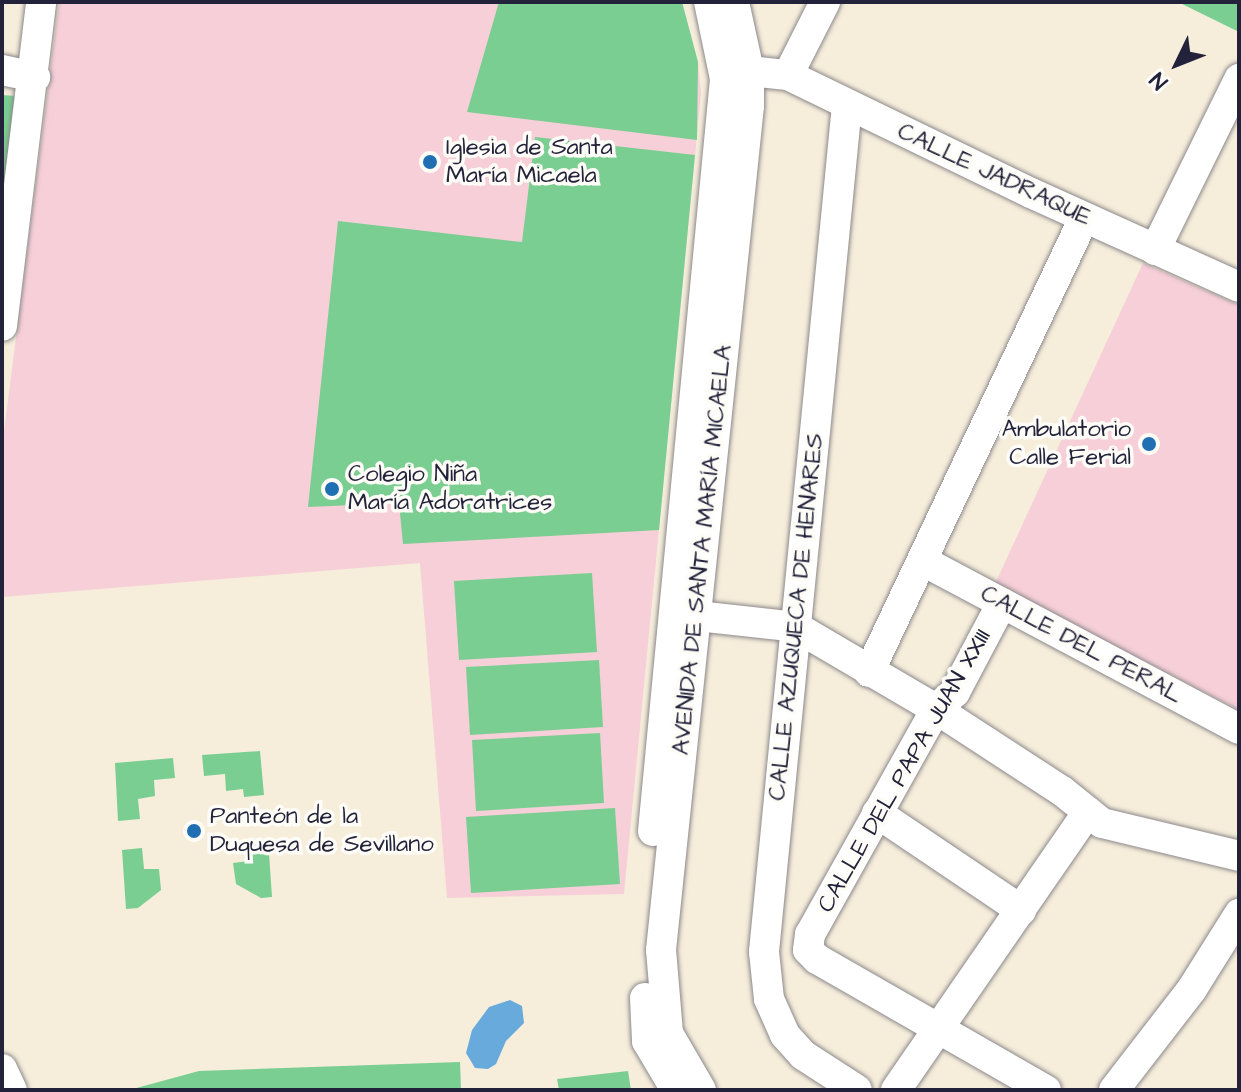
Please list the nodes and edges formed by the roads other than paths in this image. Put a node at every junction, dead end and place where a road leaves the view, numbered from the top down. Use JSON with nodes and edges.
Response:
{"nodes":[{"id":1,"x":41,"y":2,"type":"edge"},
{"id":2,"x":709,"y":2,"type":"edge"},
{"id":3,"x":734,"y":2,"type":"edge"},
{"id":4,"x":825,"y":2,"type":"edge"},
{"id":5,"x":2,"y":70,"type":"edge"},
{"id":6,"x":749,"y":71,"type":"junction"},
{"id":7,"x":788,"y":75,"type":"junction"},
{"id":8,"x":35,"y":77,"type":"junction"},
{"id":9,"x":1239,"y":79,"type":"edge"},
{"id":10,"x":847,"y":105,"type":"junction"},
{"id":11,"x":1084,"y":218,"type":"junction"},
{"id":12,"x":1155,"y":250,"type":"junction"},
{"id":13,"x":1239,"y":287,"type":"edge"},
{"id":14,"x":2,"y":326,"type":"edge"},
{"id":15,"x":923,"y":561,"type":"junction"},
{"id":16,"x":1002,"y":603,"type":"junction"},
{"id":17,"x":685,"y":614,"type":"junction"},
{"id":18,"x":796,"y":627,"type":"junction"},
{"id":19,"x":869,"y":672,"type":"junction"},
{"id":20,"x":936,"y":709,"type":"junction"},
{"id":21,"x":1239,"y":729,"type":"edge"},
{"id":22,"x":1088,"y":812,"type":"junction"},
{"id":23,"x":877,"y":813,"type":"junction"},
{"id":24,"x":1239,"y":856,"type":"edge"},
{"id":25,"x":1021,"y":910,"type":"junction"},
{"id":26,"x":1239,"y":914,"type":"edge"},
{"id":27,"x":940,"y":1031,"type":"junction"},
{"id":28,"x":2,"y":1069,"type":"edge"},
{"id":29,"x":12,"y":1090,"type":"edge"},
{"id":30,"x":676,"y":1090,"type":"edge"},
{"id":31,"x":701,"y":1090,"type":"edge"},
{"id":32,"x":857,"y":1090,"type":"edge"},
{"id":33,"x":896,"y":1090,"type":"edge"},
{"id":34,"x":1046,"y":1090,"type":"edge"},
{"id":35,"x":1114,"y":1090,"type":"edge"}],
"edges":[{"from":1,"to":8,"type":"street"},
{"from":2,"to":17,"type":"street","name":"AVENIDA DE SANTA MARÍA MICAELA"},
{"from":3,"to":6,"type":"street","name":"AVENIDA DE SANTA MARÍA MICAELA"},
{"from":4,"to":7,"type":"street"},
{"from":5,"to":8,"type":"street"},
{"from":6,"to":7,"type":"street","name":"CALLE JADRAQUE"},
{"from":6,"to":17,"type":"street","name":"AVENIDA DE SANTA MARÍA MICAELA"},
{"from":7,"to":10,"type":"street","name":"CALLE JADRAQUE"},
{"from":8,"to":14,"type":"street"},
{"from":9,"to":12,"type":"street"},
{"from":10,"to":11,"type":"street","name":"CALLE JADRAQUE"},
{"from":10,"to":18,"type":"street","name":"CALLE AZUQUECA DE HENARES"},
{"from":11,"to":12,"type":"street","name":"CALLE JADRAQUE"},
{"from":11,"to":15,"type":"street"},
{"from":12,"to":13,"type":"street","name":"CALLE JADRAQUE"},
{"from":15,"to":16,"type":"street","name":"CALLE DEL PERAL"},
{"from":15,"to":19,"type":"street"},
{"from":16,"to":20,"type":"street","name":"CALLE DEL PAPA JUAN XXIII"},
{"from":16,"to":21,"type":"street","name":"CALLE DEL PERAL"},
{"from":17,"to":18,"type":"street"},
{"from":17,"to":30,"type":"street","name":"AVENIDA DE SANTA MARÍA MICAELA"},
{"from":17,"to":31,"type":"street","name":"AVENIDA DE SANTA MARÍA MICAELA"},
{"from":18,"to":19,"type":"street"},
{"from":18,"to":32,"type":"street","name":"CALLE AZUQUECA DE HENARES"},
{"from":19,"to":20,"type":"street"},
{"from":20,"to":22,"type":"street"},
{"from":20,"to":23,"type":"street","name":"CALLE DEL PAPA JUAN XXIII"},
{"from":22,"to":24,"type":"street"},
{"from":22,"to":25,"type":"street"},
{"from":23,"to":25,"type":"street"},
{"from":23,"to":27,"type":"street","name":"CALLE DEL PAPA JUAN XXIII"},
{"from":25,"to":27,"type":"street"},
{"from":26,"to":35,"type":"street"},
{"from":27,"to":33,"type":"street"},
{"from":27,"to":34,"type":"street","name":"CALLE DEL PAPA JUAN XXIII"},
{"from":28,"to":29,"type":"street"}]}
